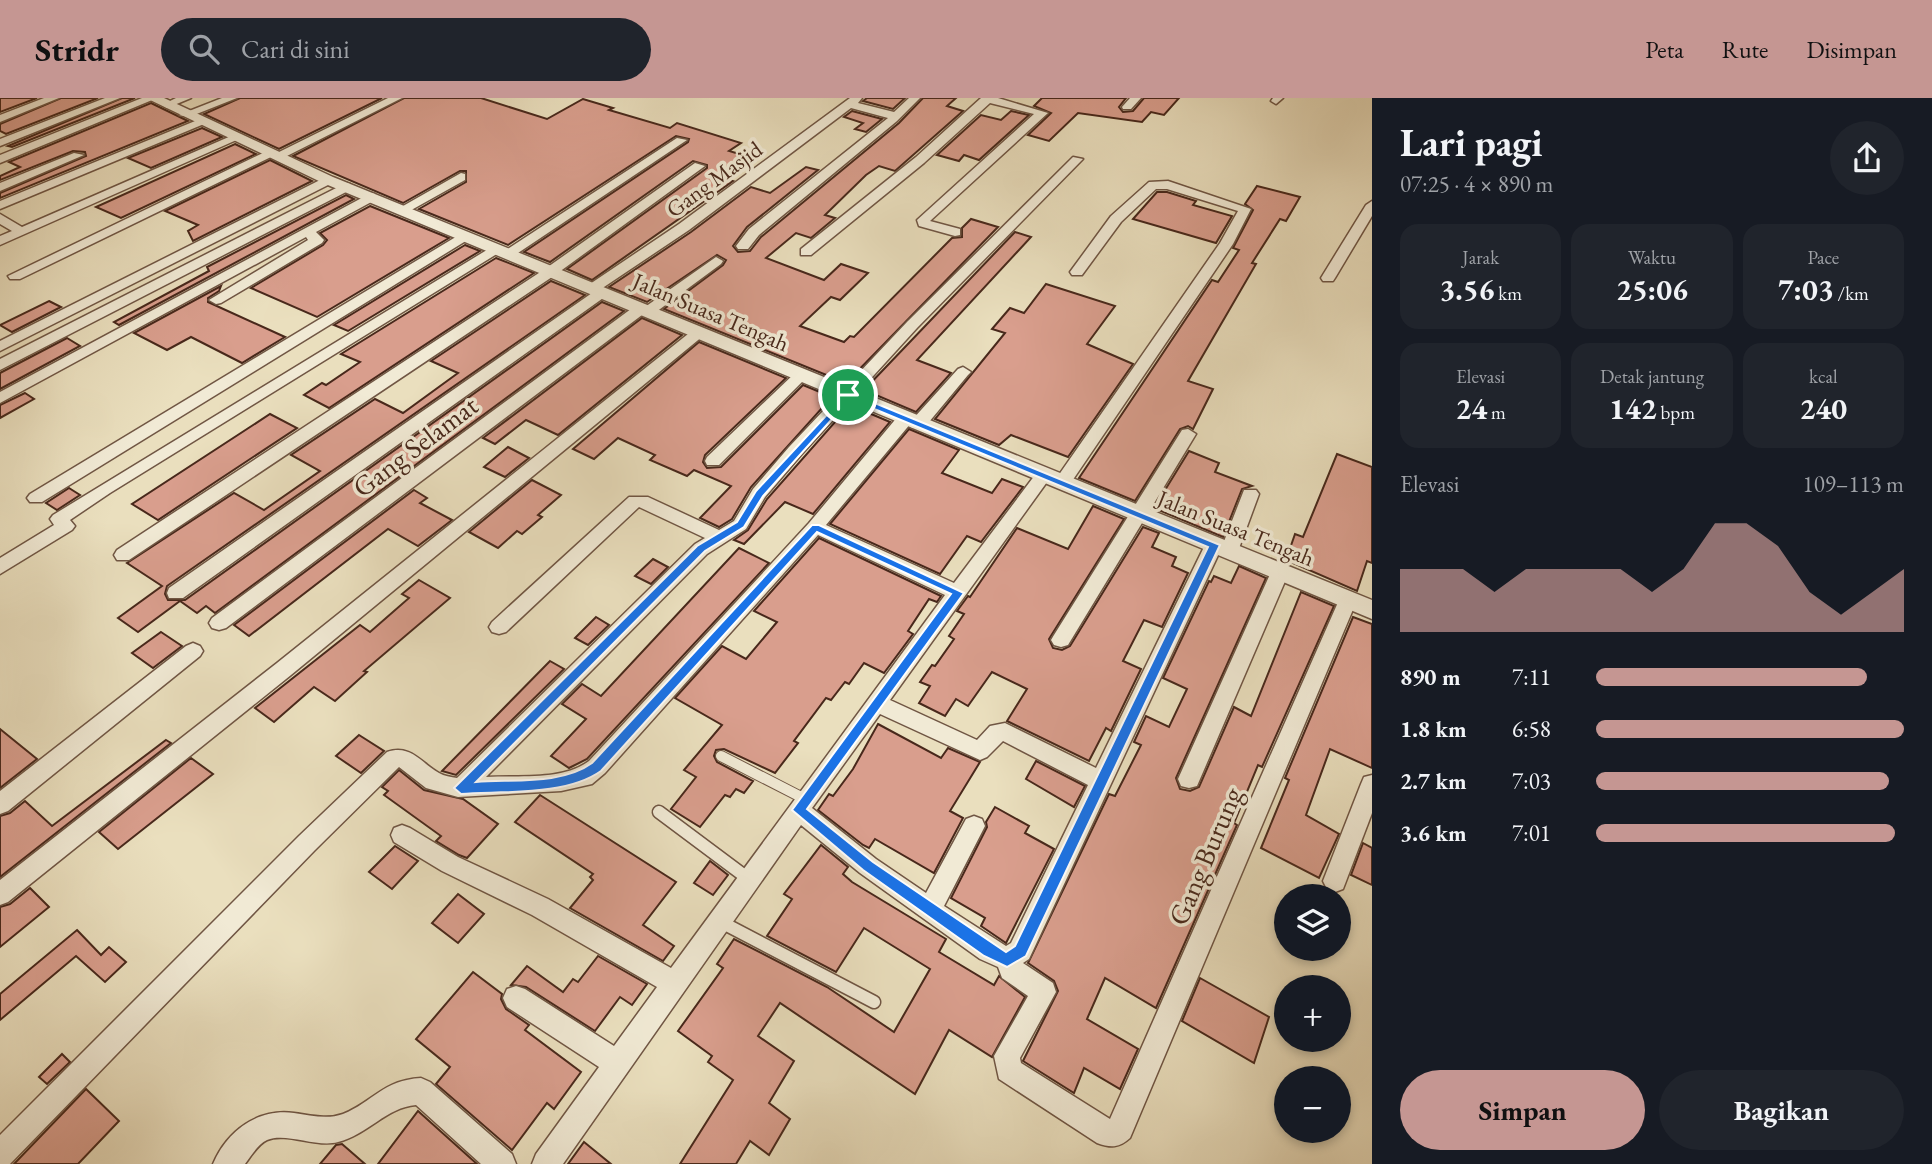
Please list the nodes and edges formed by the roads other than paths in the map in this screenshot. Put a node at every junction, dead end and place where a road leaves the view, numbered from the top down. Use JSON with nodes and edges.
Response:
{"nodes":[{"id":1,"x":54,"y":98,"type":"edge"},
{"id":2,"x":115,"y":98,"type":"edge"},
{"id":3,"x":232,"y":98,"type":"edge"},
{"id":4,"x":397,"y":98,"type":"edge"},
{"id":5,"x":915,"y":98,"type":"edge"},
{"id":6,"x":988,"y":98,"type":"edge"},
{"id":7,"x":157,"y":100,"type":"edge"},
{"id":8,"x":853,"y":101,"type":"edge"},
{"id":9,"x":191,"y":112,"type":"edge"},
{"id":10,"x":895,"y":116,"type":"junction"},
{"id":11,"x":0,"y":119,"type":"edge"},
{"id":12,"x":235,"y":138,"type":"junction"},
{"id":13,"x":681,"y":140,"type":"dead end"},
{"id":14,"x":0,"y":143,"type":"edge"},
{"id":15,"x":78,"y":155,"type":"dead end"},
{"id":16,"x":273,"y":156,"type":"junction"},
{"id":17,"x":0,"y":159,"type":"edge"},
{"id":18,"x":1077,"y":159,"type":"dead end"},
{"id":19,"x":699,"y":166,"type":"dead end"},
{"id":20,"x":461,"y":177,"type":"dead end"},
{"id":21,"x":337,"y":183,"type":"junction"},
{"id":22,"x":0,"y":187,"type":"edge"},
{"id":23,"x":371,"y":197,"type":"junction"},
{"id":24,"x":0,"y":205,"type":"edge"},
{"id":25,"x":1372,"y":205,"type":"edge"},
{"id":26,"x":402,"y":210,"type":"junction"},
{"id":27,"x":0,"y":218,"type":"edge"},
{"id":28,"x":306,"y":231,"type":"junction"},
{"id":29,"x":22,"y":232,"type":"junction"},
{"id":30,"x":955,"y":232,"type":"dead end"},
{"id":31,"x":464,"y":236,"type":"junction"},
{"id":32,"x":0,"y":241,"type":"edge"},
{"id":33,"x":743,"y":246,"type":"dead end"},
{"id":34,"x":501,"y":251,"type":"junction"},
{"id":35,"x":806,"y":252,"type":"dead end"},
{"id":36,"x":716,"y":261,"type":"dead end"},
{"id":37,"x":550,"y":272,"type":"junction"},
{"id":38,"x":1077,"y":272,"type":"dead end"},
{"id":39,"x":15,"y":276,"type":"dead end"},
{"id":40,"x":1328,"y":278,"type":"dead end"},
{"id":41,"x":597,"y":291,"type":"junction"},
{"id":42,"x":216,"y":300,"type":"dead end"},
{"id":43,"x":643,"y":311,"type":"junction"},
{"id":44,"x":698,"y":333,"type":"junction"},
{"id":45,"x":0,"y":347,"type":"edge"},
{"id":46,"x":0,"y":365,"type":"edge"},
{"id":47,"x":963,"y":372,"type":"dead end"},
{"id":48,"x":800,"y":376,"type":"junction"},
{"id":49,"x":848,"y":395,"type":"junction"},
{"id":50,"x":0,"y":398,"type":"edge"},
{"id":51,"x":912,"y":421,"type":"junction"},
{"id":52,"x":1188,"y":434,"type":"dead end"},
{"id":53,"x":713,"y":461,"type":"dead end"},
{"id":54,"x":1053,"y":479,"type":"junction"},
{"id":55,"x":1250,"y":494,"type":"dead end"},
{"id":56,"x":36,"y":498,"type":"dead end"},
{"id":57,"x":1137,"y":514,"type":"junction"},
{"id":58,"x":815,"y":527,"type":"junction"},
{"id":59,"x":720,"y":538,"type":"junction"},
{"id":60,"x":1222,"y":548,"type":"junction"},
{"id":61,"x":123,"y":555,"type":"dead end"},
{"id":62,"x":0,"y":568,"type":"edge"},
{"id":63,"x":1280,"y":572,"type":"junction"},
{"id":64,"x":176,"y":593,"type":"dead end"},
{"id":65,"x":958,"y":593,"type":"junction"},
{"id":66,"x":1348,"y":600,"type":"junction"},
{"id":67,"x":1372,"y":610,"type":"edge"},
{"id":68,"x":219,"y":623,"type":"dead end"},
{"id":69,"x":499,"y":627,"type":"dead end"},
{"id":70,"x":1061,"y":640,"type":"dead end"},
{"id":71,"x":193,"y":651,"type":"dead end"},
{"id":72,"x":878,"y":704,"type":"junction"},
{"id":73,"x":721,"y":756,"type":"dead end"},
{"id":74,"x":1189,"y":779,"type":"dead end"},
{"id":75,"x":1101,"y":781,"type":"junction"},
{"id":76,"x":1372,"y":784,"type":"edge"},
{"id":77,"x":461,"y":788,"type":"junction"},
{"id":78,"x":0,"y":804,"type":"edge"},
{"id":79,"x":802,"y":805,"type":"junction"},
{"id":80,"x":659,"y":813,"type":"dead end"},
{"id":81,"x":974,"y":826,"type":"dead end"},
{"id":82,"x":402,"y":835,"type":"dead end"},
{"id":83,"x":750,"y":880,"type":"junction"},
{"id":84,"x":1335,"y":881,"type":"dead end"},
{"id":85,"x":0,"y":894,"type":"edge"},
{"id":86,"x":930,"y":909,"type":"junction"},
{"id":87,"x":720,"y":922,"type":"junction"},
{"id":88,"x":1007,"y":960,"type":"junction"},
{"id":89,"x":676,"y":984,"type":"junction"},
{"id":90,"x":516,"y":998,"type":"dead end"},
{"id":91,"x":874,"y":1002,"type":"dead end"},
{"id":92,"x":618,"y":1064,"type":"junction"},
{"id":93,"x":0,"y":1154,"type":"edge"},
{"id":94,"x":227,"y":1164,"type":"edge"},
{"id":95,"x":502,"y":1164,"type":"edge"},
{"id":96,"x":546,"y":1164,"type":"edge"}],
"edges":[{"from":1,"to":11,"type":"street"},
{"from":2,"to":14,"type":"street"},
{"from":3,"to":9,"type":"street"},
{"from":4,"to":16,"type":"street"},
{"from":5,"to":10,"type":"street"},
{"from":6,"to":30,"type":"street"},
{"from":6,"to":35,"type":"street"},
{"from":7,"to":9,"type":"street","name":"Jalan Suasa Tengah"},
{"from":7,"to":17,"type":"street"},
{"from":8,"to":10,"type":"street"},
{"from":8,"to":41,"type":"street","name":"Gang Masjid"},
{"from":9,"to":12,"type":"street","name":"Jalan Suasa Tengah"},
{"from":9,"to":24,"type":"street"},
{"from":10,"to":33,"type":"street"},
{"from":12,"to":16,"type":"street","name":"Jalan Suasa Tengah"},
{"from":12,"to":29,"type":"street"},
{"from":13,"to":34,"type":"street"},
{"from":15,"to":22,"type":"street"},
{"from":16,"to":21,"type":"street","name":"Jalan Suasa Tengah"},
{"from":16,"to":39,"type":"street"},
{"from":18,"to":49,"type":"street"},
{"from":19,"to":37,"type":"street"},
{"from":20,"to":26,"type":"street"},
{"from":21,"to":23,"type":"street","name":"Jalan Suasa Tengah"},
{"from":21,"to":45,"type":"street"},
{"from":21,"to":46,"type":"street"},
{"from":23,"to":26,"type":"street","name":"Jalan Suasa Tengah"},
{"from":23,"to":28,"type":"street"},
{"from":25,"to":40,"type":"street"},
{"from":26,"to":31,"type":"street","name":"Jalan Suasa Tengah"},
{"from":27,"to":29,"type":"street"},
{"from":28,"to":42,"type":"street"},
{"from":28,"to":50,"type":"street"},
{"from":29,"to":32,"type":"street"},
{"from":31,"to":34,"type":"street","name":"Jalan Suasa Tengah"},
{"from":31,"to":56,"type":"street"},
{"from":34,"to":37,"type":"street","name":"Jalan Suasa Tengah"},
{"from":34,"to":62,"type":"street"},
{"from":36,"to":43,"type":"street","name":"Gang Selamat"},
{"from":37,"to":41,"type":"street","name":"Jalan Suasa Tengah"},
{"from":37,"to":61,"type":"street"},
{"from":38,"to":54,"type":"street"},
{"from":41,"to":43,"type":"street","name":"Jalan Suasa Tengah"},
{"from":41,"to":64,"type":"street"},
{"from":43,"to":44,"type":"street","name":"Jalan Suasa Tengah"},
{"from":43,"to":68,"type":"street","name":"Gang Selamat"},
{"from":44,"to":48,"type":"street","name":"Jalan Suasa Tengah"},
{"from":44,"to":85,"type":"street"},
{"from":47,"to":51,"type":"street"},
{"from":48,"to":49,"type":"street","name":"Jalan Suasa Tengah"},
{"from":48,"to":53,"type":"street"},
{"from":49,"to":51,"type":"street","name":"Jalan Suasa Tengah"},
{"from":49,"to":59,"type":"street"},
{"from":51,"to":54,"type":"street","name":"Jalan Suasa Tengah"},
{"from":51,"to":58,"type":"street"},
{"from":52,"to":57,"type":"street"},
{"from":54,"to":57,"type":"street","name":"Jalan Suasa Tengah"},
{"from":54,"to":65,"type":"street"},
{"from":55,"to":60,"type":"street"},
{"from":57,"to":60,"type":"street","name":"Jalan Suasa Tengah"},
{"from":57,"to":70,"type":"street"},
{"from":58,"to":65,"type":"street"},
{"from":58,"to":77,"type":"street"},
{"from":59,"to":69,"type":"street"},
{"from":59,"to":77,"type":"street"},
{"from":60,"to":63,"type":"street","name":"Jalan Suasa Tengah"},
{"from":60,"to":75,"type":"street"},
{"from":63,"to":66,"type":"street","name":"Jalan Suasa Tengah"},
{"from":63,"to":74,"type":"street"},
{"from":65,"to":72,"type":"street"},
{"from":66,"to":67,"type":"street","name":"Jalan Suasa Tengah"},
{"from":66,"to":88,"type":"street","name":"Gang Burung"},
{"from":71,"to":78,"type":"street"},
{"from":72,"to":75,"type":"street"},
{"from":72,"to":79,"type":"street"},
{"from":73,"to":79,"type":"lane"},
{"from":75,"to":88,"type":"street"},
{"from":76,"to":84,"type":"street"},
{"from":77,"to":93,"type":"street"},
{"from":79,"to":83,"type":"street"},
{"from":79,"to":86,"type":"street"},
{"from":80,"to":83,"type":"lane"},
{"from":81,"to":86,"type":"street"},
{"from":82,"to":89,"type":"street"},
{"from":83,"to":87,"type":"street"},
{"from":86,"to":88,"type":"street"},
{"from":87,"to":89,"type":"street"},
{"from":87,"to":91,"type":"lane"},
{"from":89,"to":92,"type":"street"},
{"from":90,"to":92,"type":"street"},
{"from":92,"to":96,"type":"street"},
{"from":94,"to":95,"type":"street"}]}
